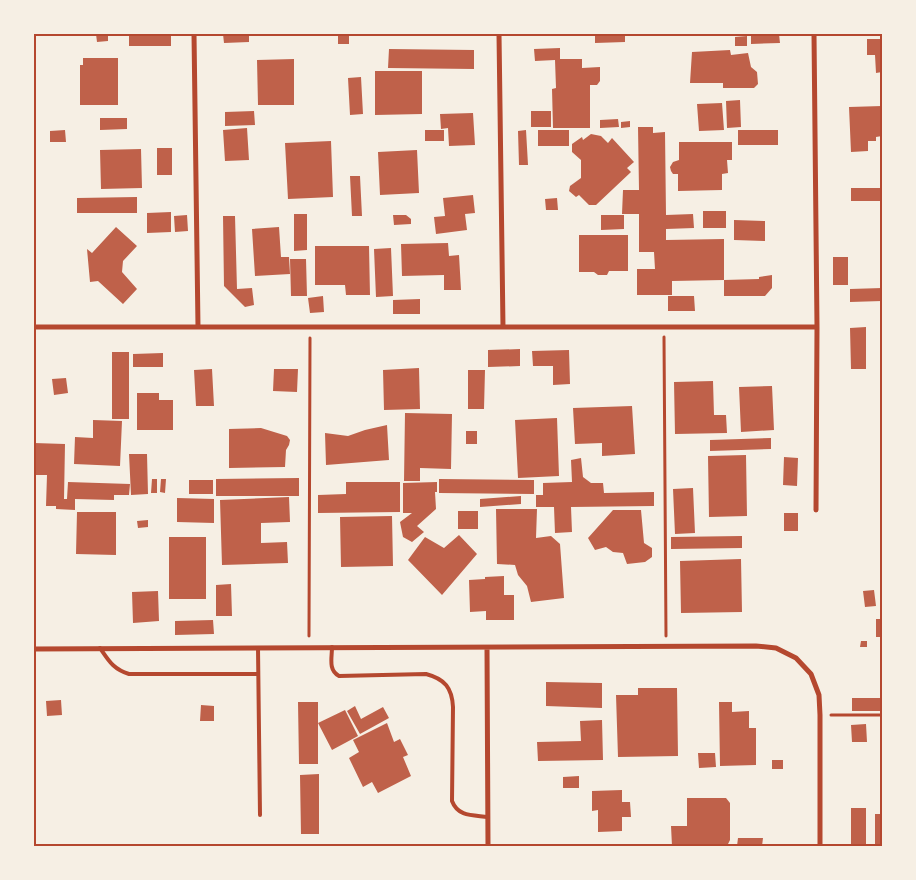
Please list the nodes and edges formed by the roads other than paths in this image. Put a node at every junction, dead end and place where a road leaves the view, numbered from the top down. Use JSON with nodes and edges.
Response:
{"nodes":[{"id":1,"x":194,"y":34,"type":"edge"},
{"id":2,"x":499,"y":34,"type":"edge"},
{"id":3,"x":814,"y":34,"type":"edge"},
{"id":4,"x":503,"y":326,"type":"junction"},
{"id":5,"x":34,"y":327,"type":"edge"},
{"id":6,"x":198,"y":327,"type":"junction"},
{"id":7,"x":817,"y":327,"type":"junction"},
{"id":8,"x":816,"y":510,"type":"dead end"},
{"id":9,"x":332,"y":647,"type":"junction"},
{"id":10,"x":100,"y":648,"type":"junction"},
{"id":11,"x":258,"y":648,"type":"junction"},
{"id":12,"x":487,"y":648,"type":"junction"},
{"id":13,"x":34,"y":649,"type":"edge"},
{"id":14,"x":258,"y":674,"type":"junction"},
{"id":15,"x":260,"y":815,"type":"dead end"},
{"id":16,"x":488,"y":817,"type":"junction"},
{"id":17,"x":488,"y":846,"type":"edge"},
{"id":18,"x":820,"y":846,"type":"edge"}],
"edges":[{"from":1,"to":6,"type":"street"},
{"from":2,"to":4,"type":"street"},
{"from":3,"to":7,"type":"street"},
{"from":4,"to":6,"type":"street"},
{"from":4,"to":7,"type":"street"},
{"from":5,"to":6,"type":"street"},
{"from":7,"to":8,"type":"street"},
{"from":9,"to":11,"type":"street"},
{"from":9,"to":12,"type":"street"},
{"from":9,"to":16,"type":"lane"},
{"from":10,"to":11,"type":"street"},
{"from":10,"to":13,"type":"street"},
{"from":10,"to":14,"type":"lane"},
{"from":11,"to":14,"type":"lane"},
{"from":12,"to":16,"type":"street"},
{"from":12,"to":18,"type":"street"},
{"from":14,"to":15,"type":"lane"},
{"from":16,"to":17,"type":"street"}]}
